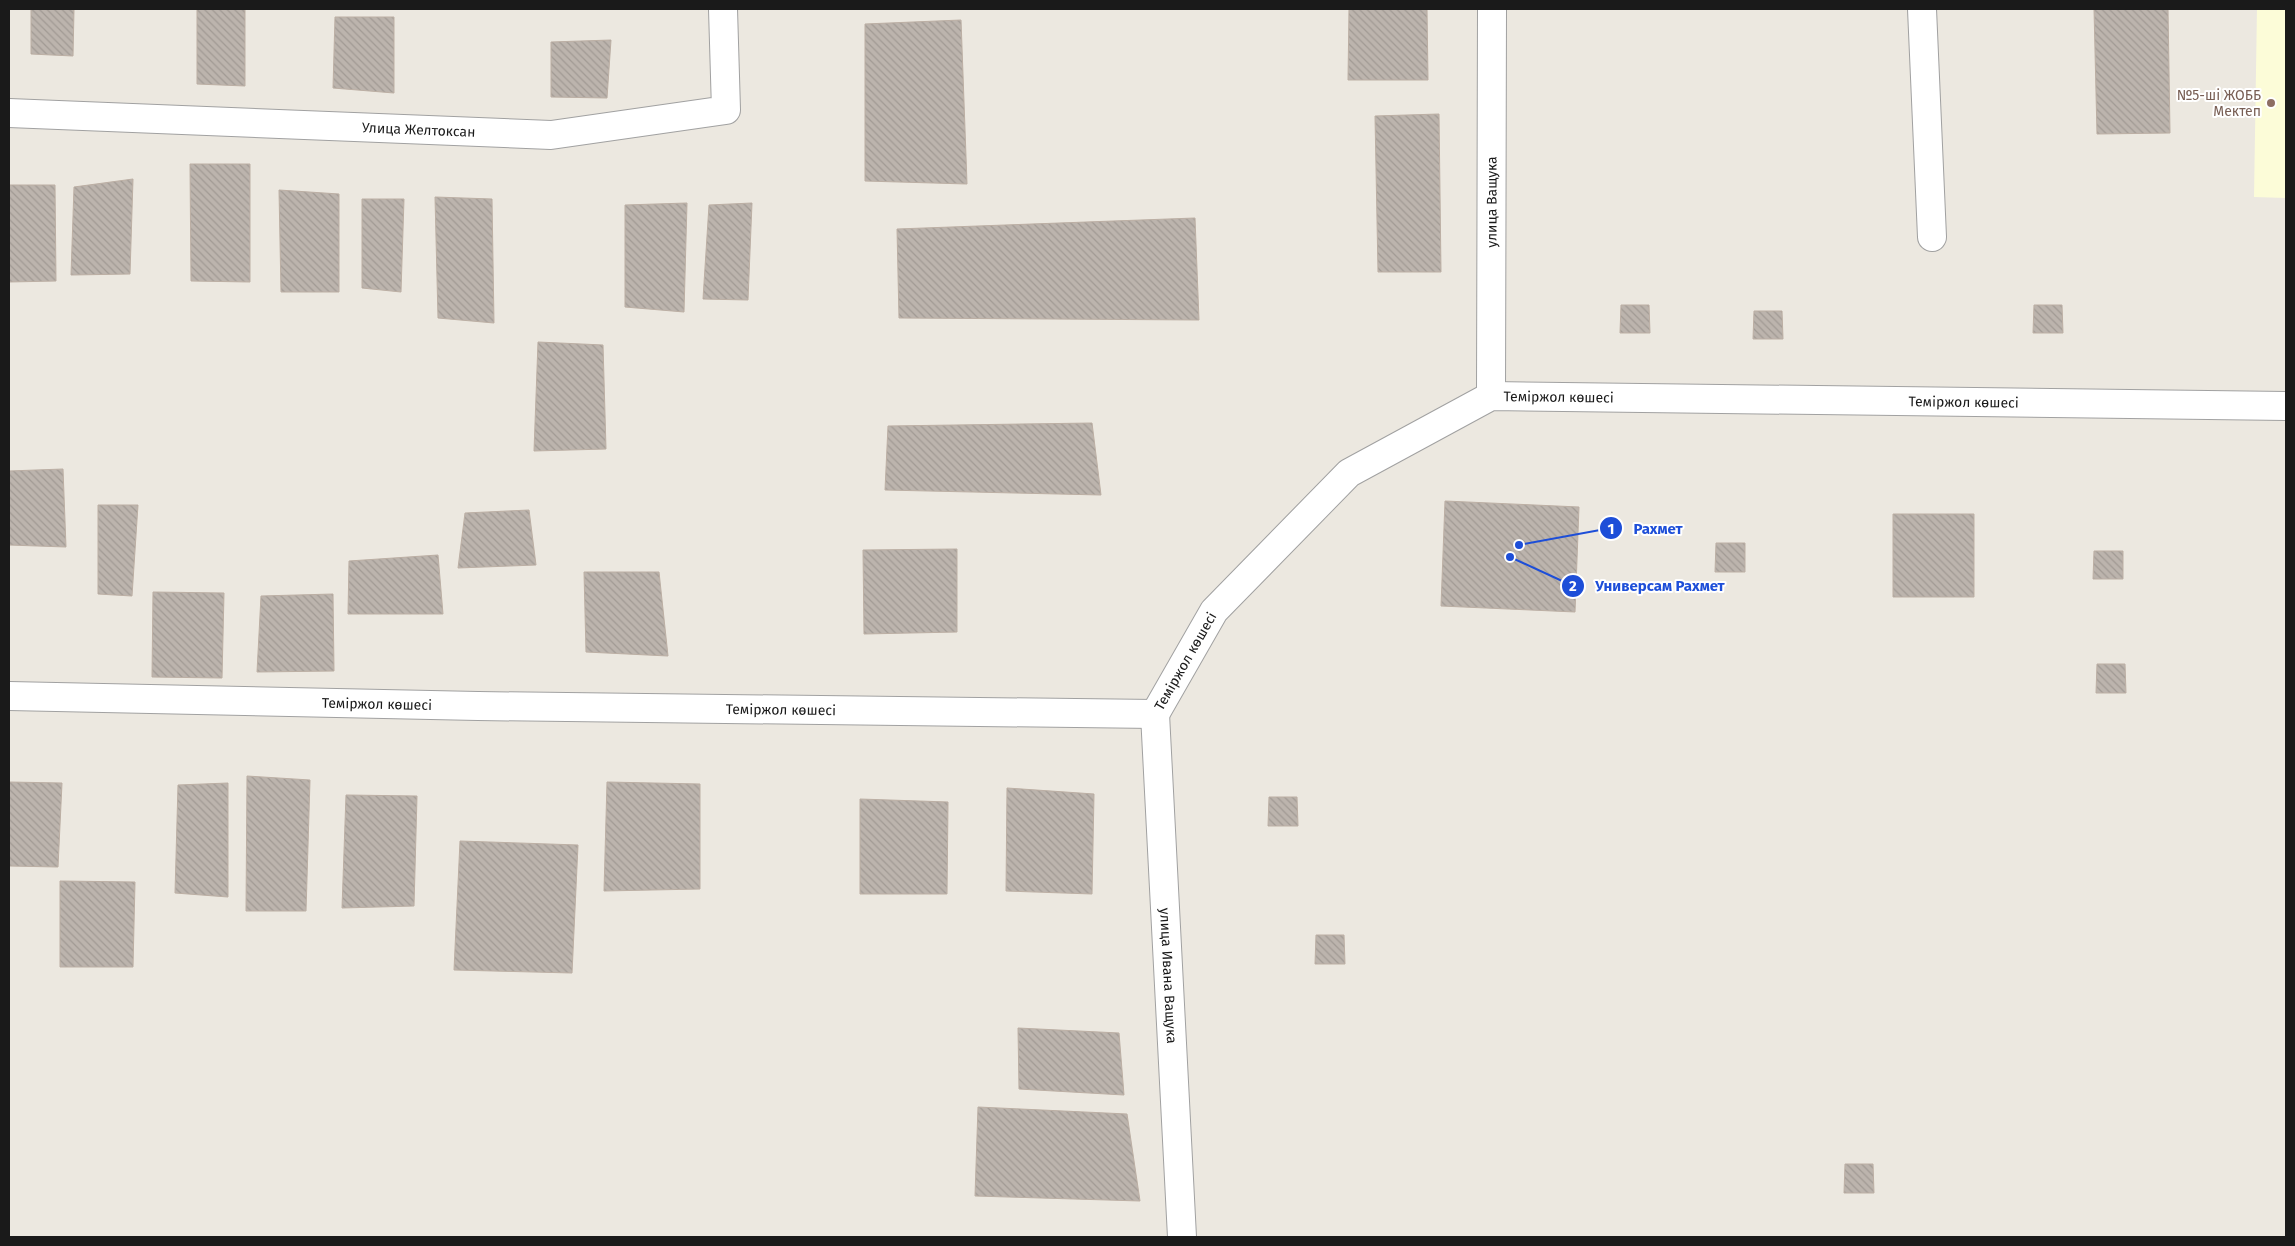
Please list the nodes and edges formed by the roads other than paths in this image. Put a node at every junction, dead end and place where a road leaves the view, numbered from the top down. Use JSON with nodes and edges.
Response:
{"nodes":[{"id":1,"x":723,"y":9,"type":"edge"},
{"id":2,"x":1492,"y":9,"type":"edge"},
{"id":3,"x":1922,"y":9,"type":"edge"},
{"id":4,"x":9,"y":113,"type":"edge"},
{"id":5,"x":1932,"y":237,"type":"dead end"},
{"id":6,"x":1491,"y":396,"type":"junction"},
{"id":7,"x":2286,"y":406,"type":"edge"},
{"id":8,"x":9,"y":696,"type":"edge"},
{"id":9,"x":1155,"y":714,"type":"junction"},
{"id":10,"x":1182,"y":1237,"type":"edge"}],
"edges":[{"from":1,"to":4,"type":"street","name":"Улица Желтоксан"},
{"from":2,"to":6,"type":"street","name":"улица Ващука"},
{"from":3,"to":5,"type":"street"},
{"from":6,"to":7,"type":"street","name":"Теміржол көшесі"},
{"from":6,"to":9,"type":"street","name":"Теміржол көшесі"},
{"from":8,"to":9,"type":"street","name":"Теміржол көшесі"},
{"from":9,"to":10,"type":"street","name":"улица Ивана Ващука"}]}
